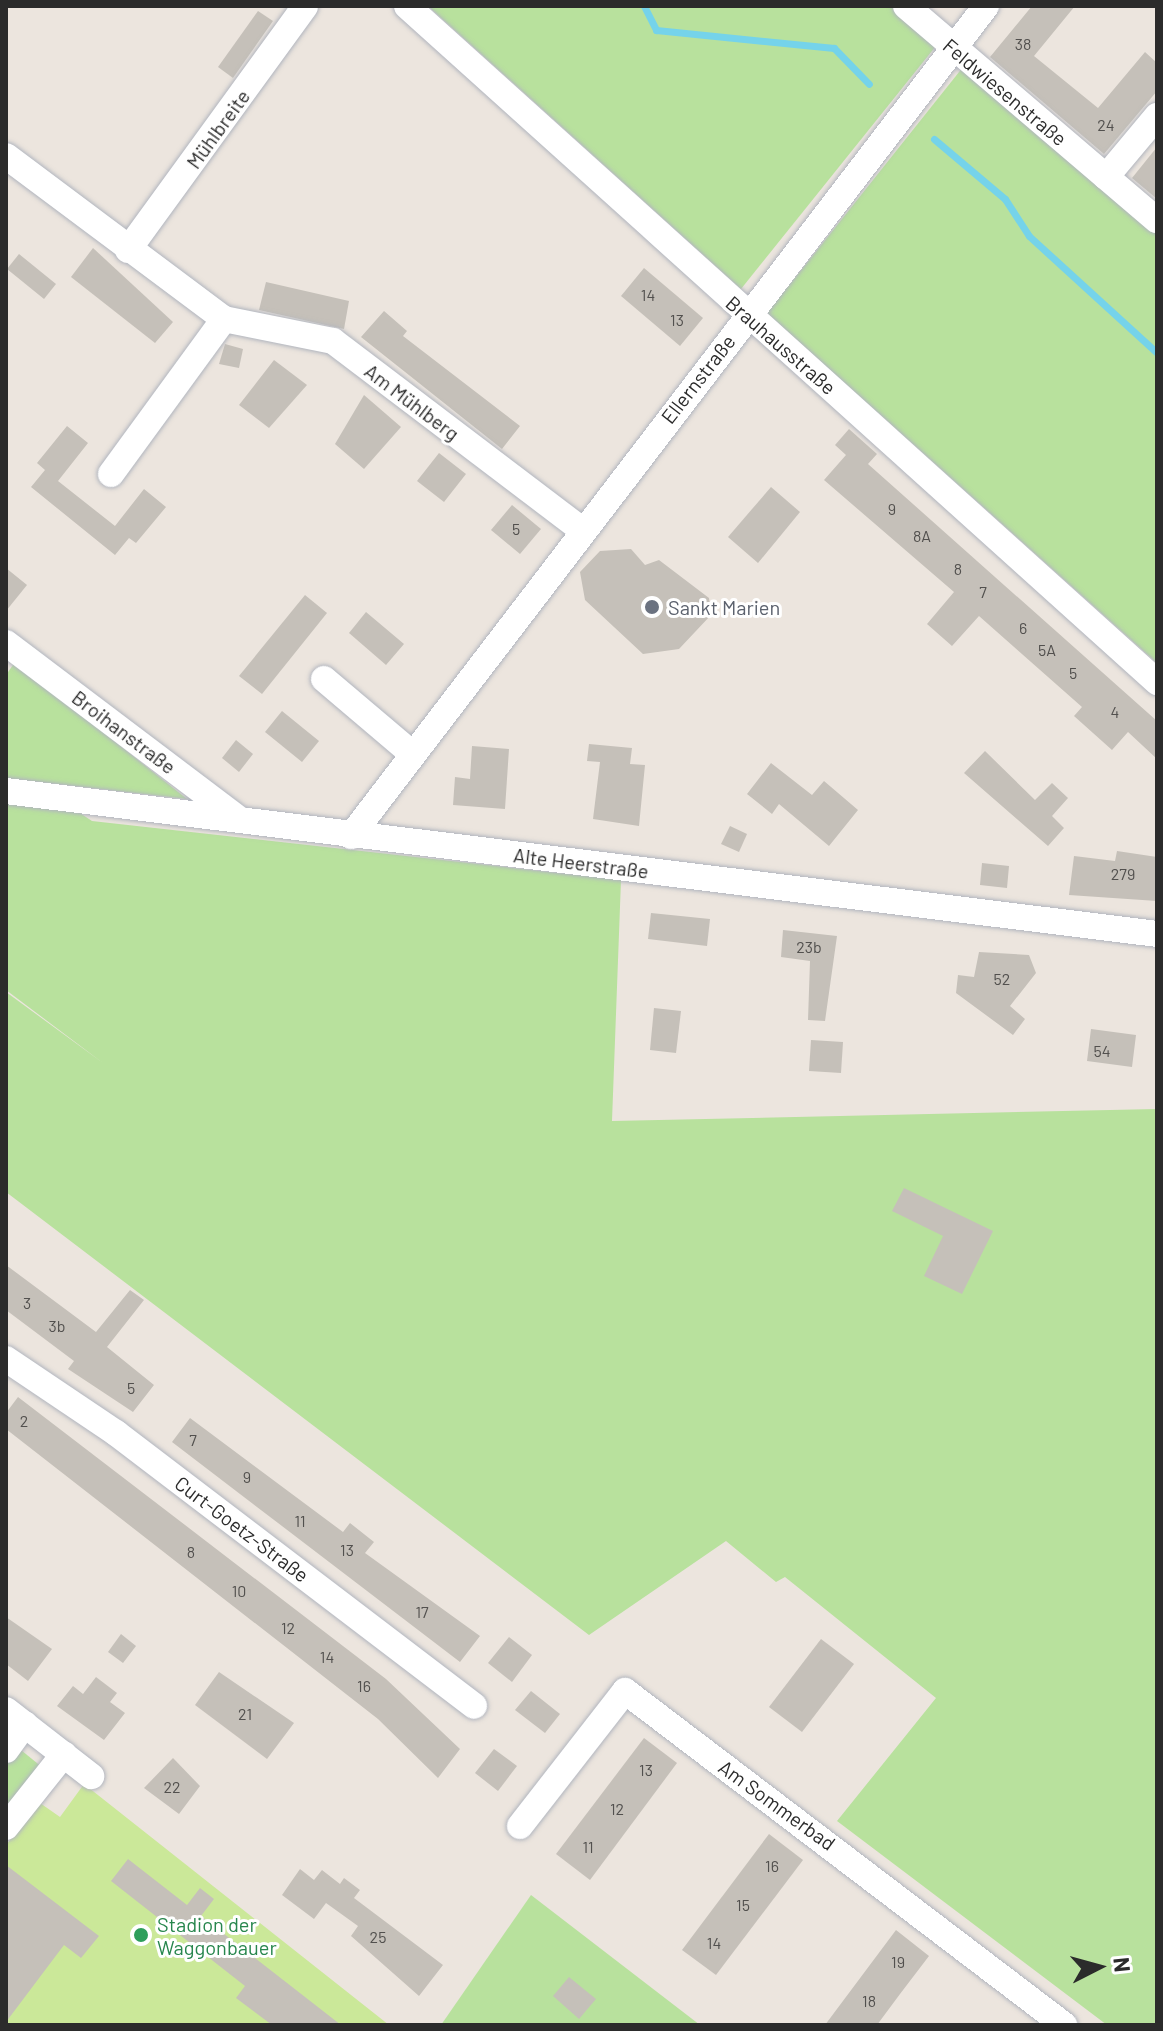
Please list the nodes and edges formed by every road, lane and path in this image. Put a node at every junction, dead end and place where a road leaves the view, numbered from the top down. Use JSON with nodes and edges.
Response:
{"nodes":[{"id":1,"x":305,"y":6,"type":"edge"},
{"id":2,"x":407,"y":6,"type":"edge"},
{"id":3,"x":906,"y":6,"type":"edge"},
{"id":4,"x":986,"y":6,"type":"edge"},
{"id":5,"x":953,"y":49,"type":"junction"},
{"id":6,"x":1157,"y":116,"type":"edge"},
{"id":7,"x":6,"y":156,"type":"edge"},
{"id":8,"x":1106,"y":177,"type":"junction"},
{"id":9,"x":1157,"y":220,"type":"edge"},
{"id":10,"x":128,"y":250,"type":"junction"},
{"id":11,"x":748,"y":316,"type":"junction"},
{"id":12,"x":224,"y":319,"type":"junction"},
{"id":13,"x":111,"y":474,"type":"dead end"},
{"id":14,"x":581,"y":529,"type":"junction"},
{"id":15,"x":6,"y":643,"type":"edge"},
{"id":16,"x":324,"y":679,"type":"dead end"},
{"id":17,"x":1157,"y":682,"type":"edge"},
{"id":18,"x":410,"y":752,"type":"junction"},
{"id":19,"x":6,"y":791,"type":"edge"},
{"id":20,"x":242,"y":821,"type":"junction"},
{"id":21,"x":351,"y":836,"type":"junction"},
{"id":22,"x":1157,"y":934,"type":"edge"},
{"id":23,"x":6,"y":1359,"type":"edge"},
{"id":24,"x":474,"y":1706,"type":"dead end"},
{"id":25,"x":15,"y":1717,"type":"edge"},
{"id":26,"x":6,"y":1750,"type":"edge"},
{"id":27,"x":64,"y":1754,"type":"junction"},
{"id":28,"x":91,"y":1776,"type":"dead end"},
{"id":29,"x":520,"y":1826,"type":"dead end"},
{"id":30,"x":6,"y":1827,"type":"edge"},
{"id":31,"x":1064,"y":2025,"type":"edge"}],
"edges":[{"from":1,"to":10,"type":"street","name":"Mühlbreite"},
{"from":2,"to":11,"type":"street","name":"Brauhausstraße"},
{"from":3,"to":5,"type":"street","name":"Feldwiesenstraße"},
{"from":4,"to":5,"type":"street","name":"Ellernstraße"},
{"from":5,"to":8,"type":"street","name":"Feldwiesenstraße"},
{"from":5,"to":11,"type":"street","name":"Ellernstraße"},
{"from":6,"to":8,"type":"street"},
{"from":7,"to":10,"type":"street","name":"Am Mühlberg"},
{"from":8,"to":9,"type":"street","name":"Feldwiesenstraße"},
{"from":10,"to":12,"type":"street","name":"Am Mühlberg"},
{"from":11,"to":14,"type":"street","name":"Ellernstraße"},
{"from":11,"to":17,"type":"street","name":"Brauhausstraße"},
{"from":12,"to":13,"type":"street"},
{"from":12,"to":14,"type":"street","name":"Am Mühlberg"},
{"from":14,"to":18,"type":"street","name":"Ellernstraße"},
{"from":15,"to":20,"type":"street","name":"Broihanstraße"},
{"from":16,"to":18,"type":"street"},
{"from":18,"to":21,"type":"street","name":"Ellernstraße"},
{"from":19,"to":20,"type":"street","name":"Alte Heerstraße"},
{"from":20,"to":21,"type":"street","name":"Alte Heerstraße"},
{"from":21,"to":22,"type":"street","name":"Alte Heerstraße"},
{"from":23,"to":24,"type":"street","name":"Curt-Goetz-Straße"},
{"from":25,"to":26,"type":"street"},
{"from":25,"to":27,"type":"street"},
{"from":27,"to":28,"type":"street"},
{"from":27,"to":30,"type":"street"},
{"from":29,"to":31,"type":"street","name":"Am Sommerbad"}]}
